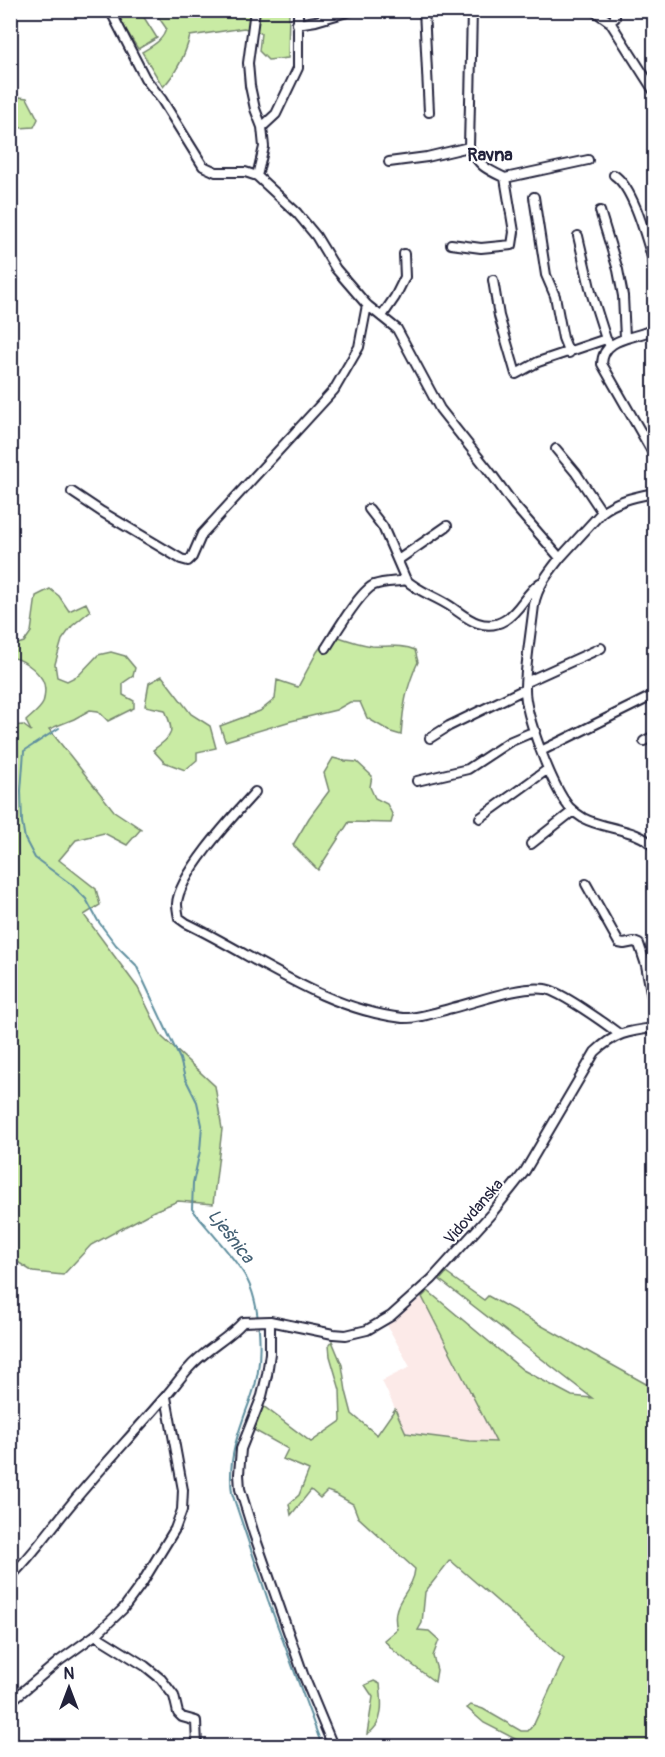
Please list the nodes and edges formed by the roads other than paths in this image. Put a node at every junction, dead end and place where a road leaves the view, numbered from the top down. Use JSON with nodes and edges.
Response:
{"nodes":[{"id":1,"x":110,"y":10,"type":"edge"},
{"id":2,"x":255,"y":10,"type":"edge"},
{"id":3,"x":298,"y":10,"type":"edge"},
{"id":4,"x":354,"y":10,"type":"edge"},
{"id":5,"x":424,"y":10,"type":"edge"},
{"id":6,"x":472,"y":10,"type":"edge"},
{"id":7,"x":592,"y":10,"type":"edge"},
{"id":8,"x":615,"y":10,"type":"edge"},
{"id":9,"x":610,"y":22,"type":"junction"},
{"id":10,"x":297,"y":24,"type":"junction"},
{"id":11,"x":654,"y":91,"type":"edge"},
{"id":12,"x":429,"y":112,"type":"dead end"},
{"id":13,"x":262,"y":127,"type":"junction"},
{"id":14,"x":469,"y":147,"type":"junction"},
{"id":15,"x":588,"y":160,"type":"dead end"},
{"id":16,"x":389,"y":162,"type":"dead end"},
{"id":17,"x":614,"y":175,"type":"dead end"},
{"id":18,"x":257,"y":176,"type":"junction"},
{"id":19,"x":505,"y":177,"type":"junction"},
{"id":20,"x":534,"y":196,"type":"dead end"},
{"id":21,"x":600,"y":211,"type":"dead end"},
{"id":22,"x":578,"y":236,"type":"dead end"},
{"id":23,"x":451,"y":244,"type":"dead end"},
{"id":24,"x":404,"y":254,"type":"dead end"},
{"id":25,"x":654,"y":264,"type":"edge"},
{"id":26,"x":493,"y":280,"type":"dead end"},
{"id":27,"x":367,"y":305,"type":"junction"},
{"id":28,"x":382,"y":316,"type":"junction"},
{"id":29,"x":654,"y":329,"type":"edge"},
{"id":30,"x":625,"y":338,"type":"junction"},
{"id":31,"x":608,"y":342,"type":"junction"},
{"id":32,"x":569,"y":353,"type":"junction"},
{"id":33,"x":556,"y":449,"type":"dead end"},
{"id":34,"x":654,"y":455,"type":"edge"},
{"id":35,"x":72,"y":492,"type":"dead end"},
{"id":36,"x":654,"y":493,"type":"edge"},
{"id":37,"x":369,"y":509,"type":"dead end"},
{"id":38,"x":602,"y":512,"type":"junction"},
{"id":39,"x":447,"y":526,"type":"dead end"},
{"id":40,"x":560,"y":558,"type":"junction"},
{"id":41,"x":398,"y":561,"type":"junction"},
{"id":42,"x":406,"y":580,"type":"junction"},
{"id":43,"x":543,"y":580,"type":"junction"},
{"id":44,"x":326,"y":648,"type":"dead end"},
{"id":45,"x":601,"y":648,"type":"dead end"},
{"id":46,"x":525,"y":686,"type":"junction"},
{"id":47,"x":654,"y":695,"type":"edge"},
{"id":48,"x":535,"y":731,"type":"junction"},
{"id":49,"x":654,"y":736,"type":"edge"},
{"id":50,"x":430,"y":738,"type":"dead end"},
{"id":51,"x":645,"y":741,"type":"dead end"},
{"id":52,"x":541,"y":751,"type":"junction"},
{"id":53,"x":548,"y":770,"type":"junction"},
{"id":54,"x":417,"y":781,"type":"dead end"},
{"id":55,"x":255,"y":792,"type":"dead end"},
{"id":56,"x":573,"y":811,"type":"junction"},
{"id":57,"x":480,"y":818,"type":"dead end"},
{"id":58,"x":531,"y":844,"type":"dead end"},
{"id":59,"x":654,"y":846,"type":"edge"},
{"id":60,"x":586,"y":884,"type":"dead end"},
{"id":61,"x":654,"y":1008,"type":"edge"},
{"id":62,"x":654,"y":1028,"type":"edge"},
{"id":63,"x":619,"y":1034,"type":"junction"},
{"id":64,"x":266,"y":1321,"type":"junction"},
{"id":65,"x":166,"y":1397,"type":"junction"},
{"id":66,"x":10,"y":1577,"type":"edge"},
{"id":67,"x":95,"y":1635,"type":"junction"},
{"id":68,"x":10,"y":1702,"type":"edge"},
{"id":69,"x":197,"y":1746,"type":"edge"},
{"id":70,"x":333,"y":1746,"type":"edge"}],
"edges":[{"from":1,"to":18,"type":"street"},
{"from":2,"to":13,"type":"street"},
{"from":3,"to":10,"type":"street"},
{"from":4,"to":10,"type":"street"},
{"from":5,"to":12,"type":"street"},
{"from":6,"to":14,"type":"street"},
{"from":7,"to":9,"type":"street"},
{"from":8,"to":9,"type":"street"},
{"from":9,"to":11,"type":"street"},
{"from":10,"to":13,"type":"street"},
{"from":13,"to":18,"type":"street"},
{"from":14,"to":16,"type":"street"},
{"from":14,"to":19,"type":"street"},
{"from":15,"to":19,"type":"street"},
{"from":17,"to":25,"type":"street"},
{"from":18,"to":27,"type":"street"},
{"from":19,"to":23,"type":"street"},
{"from":20,"to":32,"type":"street"},
{"from":21,"to":30,"type":"street"},
{"from":22,"to":31,"type":"street"},
{"from":24,"to":28,"type":"street"},
{"from":26,"to":32,"type":"street"},
{"from":27,"to":28,"type":"street"},
{"from":27,"to":35,"type":"street"},
{"from":28,"to":40,"type":"street"},
{"from":29,"to":30,"type":"street"},
{"from":30,"to":31,"type":"street"},
{"from":31,"to":32,"type":"street"},
{"from":31,"to":34,"type":"street"},
{"from":33,"to":38,"type":"street"},
{"from":36,"to":38,"type":"street"},
{"from":37,"to":41,"type":"street"},
{"from":38,"to":40,"type":"street"},
{"from":39,"to":41,"type":"street"},
{"from":40,"to":43,"type":"street"},
{"from":41,"to":42,"type":"street"},
{"from":42,"to":43,"type":"street"},
{"from":42,"to":44,"type":"street"},
{"from":43,"to":46,"type":"street"},
{"from":45,"to":46,"type":"street"},
{"from":46,"to":48,"type":"street"},
{"from":46,"to":50,"type":"street"},
{"from":47,"to":52,"type":"street"},
{"from":48,"to":52,"type":"street"},
{"from":48,"to":54,"type":"street"},
{"from":49,"to":51,"type":"street"},
{"from":52,"to":53,"type":"street"},
{"from":53,"to":56,"type":"street"},
{"from":53,"to":57,"type":"street"},
{"from":55,"to":63,"type":"street"},
{"from":56,"to":58,"type":"street"},
{"from":56,"to":59,"type":"street"},
{"from":60,"to":61,"type":"street"},
{"from":62,"to":63,"type":"street","name":"Vidovdanska"},
{"from":63,"to":64,"type":"street","name":"Vidovdanska"},
{"from":64,"to":65,"type":"street","name":"Vidovdanska"},
{"from":64,"to":70,"type":"street"},
{"from":65,"to":66,"type":"street"},
{"from":65,"to":67,"type":"street"},
{"from":67,"to":68,"type":"street"},
{"from":67,"to":69,"type":"street"}]}
